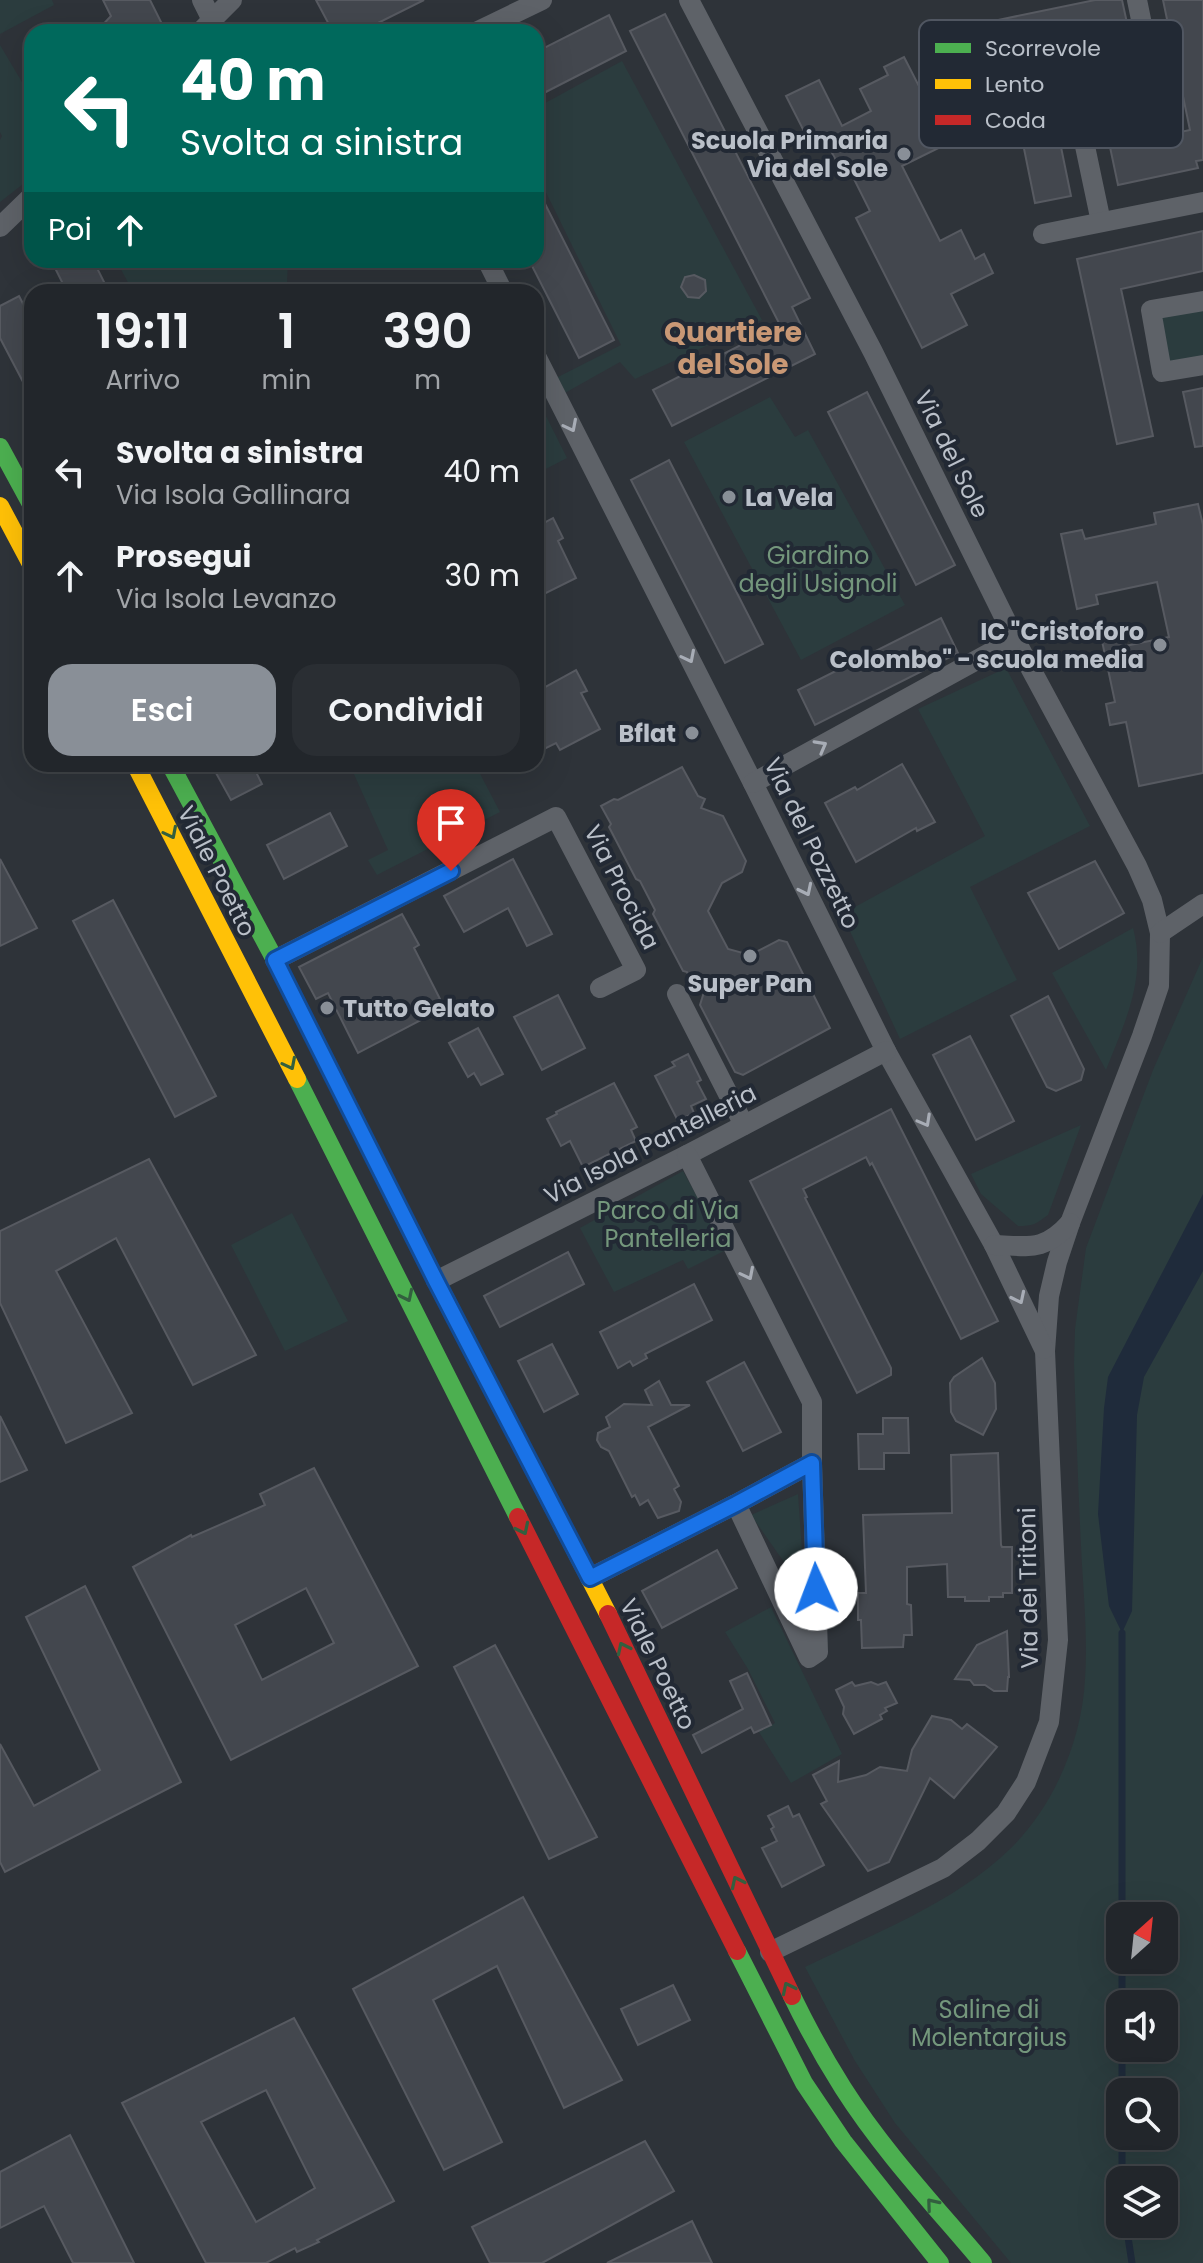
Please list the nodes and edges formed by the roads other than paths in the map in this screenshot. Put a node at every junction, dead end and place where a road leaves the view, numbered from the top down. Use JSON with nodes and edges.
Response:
{"nodes":[{"id":1,"x":202,"y":0,"type":"edge"},
{"id":2,"x":232,"y":0,"type":"edge"},
{"id":3,"x":542,"y":0,"type":"edge"},
{"id":4,"x":689,"y":0,"type":"edge"},
{"id":5,"x":1137,"y":0,"type":"edge"},
{"id":6,"x":1141,"y":20,"type":"edge"},
{"id":7,"x":206,"y":24,"type":"edge"},
{"id":8,"x":208,"y":24,"type":"edge"},
{"id":9,"x":492,"y":24,"type":"edge"},
{"id":10,"x":1085,"y":148,"type":"edge"},
{"id":11,"x":1203,"y":202,"type":"edge"},
{"id":12,"x":24,"y":204,"type":"edge"},
{"id":13,"x":1101,"y":222,"type":"junction"},
{"id":14,"x":0,"y":225,"type":"edge"},
{"id":15,"x":1043,"y":234,"type":"dead end"},
{"id":16,"x":1203,"y":301,"type":"edge"},
{"id":17,"x":1203,"y":365,"type":"edge"},
{"id":18,"x":544,"y":372,"type":"edge"},
{"id":19,"x":0,"y":447,"type":"edge"},
{"id":20,"x":24,"y":491,"type":"edge"},
{"id":21,"x":0,"y":506,"type":"edge"},
{"id":22,"x":24,"y":551,"type":"edge"},
{"id":23,"x":1015,"y":639,"type":"junction"},
{"id":24,"x":139,"y":772,"type":"edge"},
{"id":25,"x":174,"y":772,"type":"edge"},
{"id":26,"x":753,"y":783,"type":"junction"},
{"id":27,"x":1203,"y":904,"type":"edge"},
{"id":28,"x":1160,"y":933,"type":"junction"},
{"id":29,"x":275,"y":960,"type":"junction"},
{"id":30,"x":600,"y":988,"type":"dead end"},
{"id":31,"x":677,"y":994,"type":"dead end"},
{"id":32,"x":886,"y":1051,"type":"junction"},
{"id":33,"x":744,"y":1125,"type":"junction"},
{"id":34,"x":687,"y":1155,"type":"junction"},
{"id":35,"x":1070,"y":1223,"type":"junction"},
{"id":36,"x":994,"y":1245,"type":"junction"},
{"id":37,"x":436,"y":1281,"type":"junction"},
{"id":38,"x":1045,"y":1351,"type":"junction"},
{"id":39,"x":812,"y":1463,"type":"junction"},
{"id":40,"x":736,"y":1504,"type":"junction"},
{"id":41,"x":590,"y":1578,"type":"junction"},
{"id":42,"x":770,"y":1952,"type":"junction"},
{"id":43,"x":940,"y":2263,"type":"edge"},
{"id":44,"x":983,"y":2263,"type":"edge"}],
"edges":[{"from":1,"to":7,"type":"street"},
{"from":2,"to":8,"type":"street"},
{"from":3,"to":9,"type":"street"},
{"from":4,"to":23,"type":"street","name":"Via del Sole"},
{"from":5,"to":6,"type":"street"},
{"from":10,"to":13,"type":"street"},
{"from":11,"to":13,"type":"street"},
{"from":12,"to":14,"type":"street"},
{"from":13,"to":15,"type":"street"},
{"from":16,"to":17,"type":"street"},
{"from":18,"to":26,"type":"street","name":"Via del Pozzetto","one_way":true},
{"from":19,"to":20,"type":"main road"},
{"from":21,"to":22,"type":"main road"},
{"from":26,"to":23,"type":"street","one_way":true},
{"from":23,"to":28,"type":"street","name":"Via del Sole"},
{"from":24,"to":43,"type":"main road","name":"Viale Poetto","one_way":true},
{"from":25,"to":29,"type":"main road","name":"Viale Poetto"},
{"from":26,"to":32,"type":"street","name":"Via del Pozzetto","one_way":true},
{"from":27,"to":28,"type":"street"},
{"from":28,"to":35,"type":"street","name":"Via dei Tritoni"},
{"from":29,"to":30,"type":"street","name":"Via Procida"},
{"from":29,"to":37,"type":"main road","name":"Viale Poetto"},
{"from":31,"to":33,"type":"street"},
{"from":32,"to":33,"type":"street","name":"Via Isola Pantelleria"},
{"from":32,"to":36,"type":"street","name":"Via del Pozzetto","one_way":true},
{"from":33,"to":34,"type":"street","name":"Via Isola Pantelleria"},
{"from":34,"to":37,"type":"street","name":"Via Isola Pantelleria"},
{"from":34,"to":39,"type":"street","one_way":true},
{"from":35,"to":36,"type":"street"},
{"from":35,"to":38,"type":"street","name":"Via dei Tritoni"},
{"from":36,"to":38,"type":"street","name":"Via del Pozzetto","one_way":true},
{"from":37,"to":41,"type":"main road","name":"Viale Poetto"},
{"from":38,"to":42,"type":"street","name":"Via dei Tritoni"},
{"from":39,"to":40,"type":"street"},
{"from":39,"to":40,"type":"street"},
{"from":40,"to":41,"type":"street"},
{"from":42,"to":41,"type":"main road","name":"Viale Poetto","one_way":true},
{"from":44,"to":42,"type":"main road","name":"Viale Poetto","one_way":true}]}
